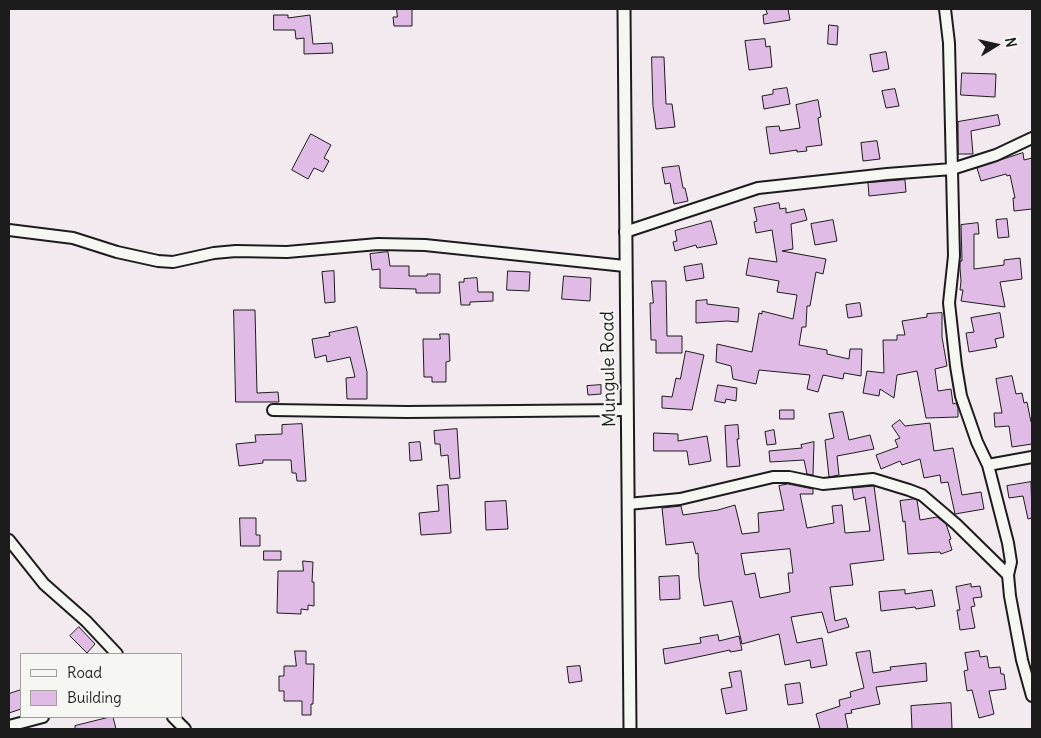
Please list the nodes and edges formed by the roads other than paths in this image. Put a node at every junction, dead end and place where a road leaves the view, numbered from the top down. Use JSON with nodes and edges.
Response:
{"nodes":[{"id":1,"x":624,"y":9,"type":"edge"},
{"id":2,"x":945,"y":9,"type":"edge"},
{"id":3,"x":1032,"y":138,"type":"edge"},
{"id":4,"x":952,"y":169,"type":"junction"},
{"id":5,"x":9,"y":230,"type":"edge"},
{"id":6,"x":625,"y":232,"type":"junction"},
{"id":7,"x":625,"y":266,"type":"junction"},
{"id":8,"x":272,"y":410,"type":"dead end"},
{"id":9,"x":627,"y":410,"type":"junction"},
{"id":10,"x":1032,"y":457,"type":"edge"},
{"id":11,"x":988,"y":465,"type":"junction"},
{"id":12,"x":628,"y":504,"type":"junction"},
{"id":13,"x":9,"y":540,"type":"edge"},
{"id":14,"x":1008,"y":575,"type":"junction"},
{"id":15,"x":116,"y":653,"type":"edge"},
{"id":16,"x":1032,"y":696,"type":"edge"},
{"id":17,"x":39,"y":718,"type":"edge"},
{"id":18,"x":174,"y":718,"type":"edge"},
{"id":19,"x":9,"y":726,"type":"edge"},
{"id":20,"x":185,"y":729,"type":"edge"},
{"id":21,"x":630,"y":729,"type":"edge"}],
"edges":[{"from":1,"to":6,"type":"street","name":"Mungule Road"},
{"from":2,"to":4,"type":"street"},
{"from":3,"to":4,"type":"street"},
{"from":4,"to":6,"type":"street"},
{"from":4,"to":11,"type":"street"},
{"from":5,"to":7,"type":"street"},
{"from":6,"to":7,"type":"street","name":"Mungule Road"},
{"from":7,"to":9,"type":"street","name":"Mungule Road"},
{"from":8,"to":9,"type":"street"},
{"from":9,"to":12,"type":"street","name":"Mungule Road"},
{"from":10,"to":11,"type":"street"},
{"from":11,"to":14,"type":"street"},
{"from":12,"to":14,"type":"street"},
{"from":12,"to":21,"type":"street","name":"Mungule Road"},
{"from":13,"to":15,"type":"street"},
{"from":14,"to":16,"type":"street"},
{"from":17,"to":19,"type":"street"},
{"from":18,"to":20,"type":"street"}]}
